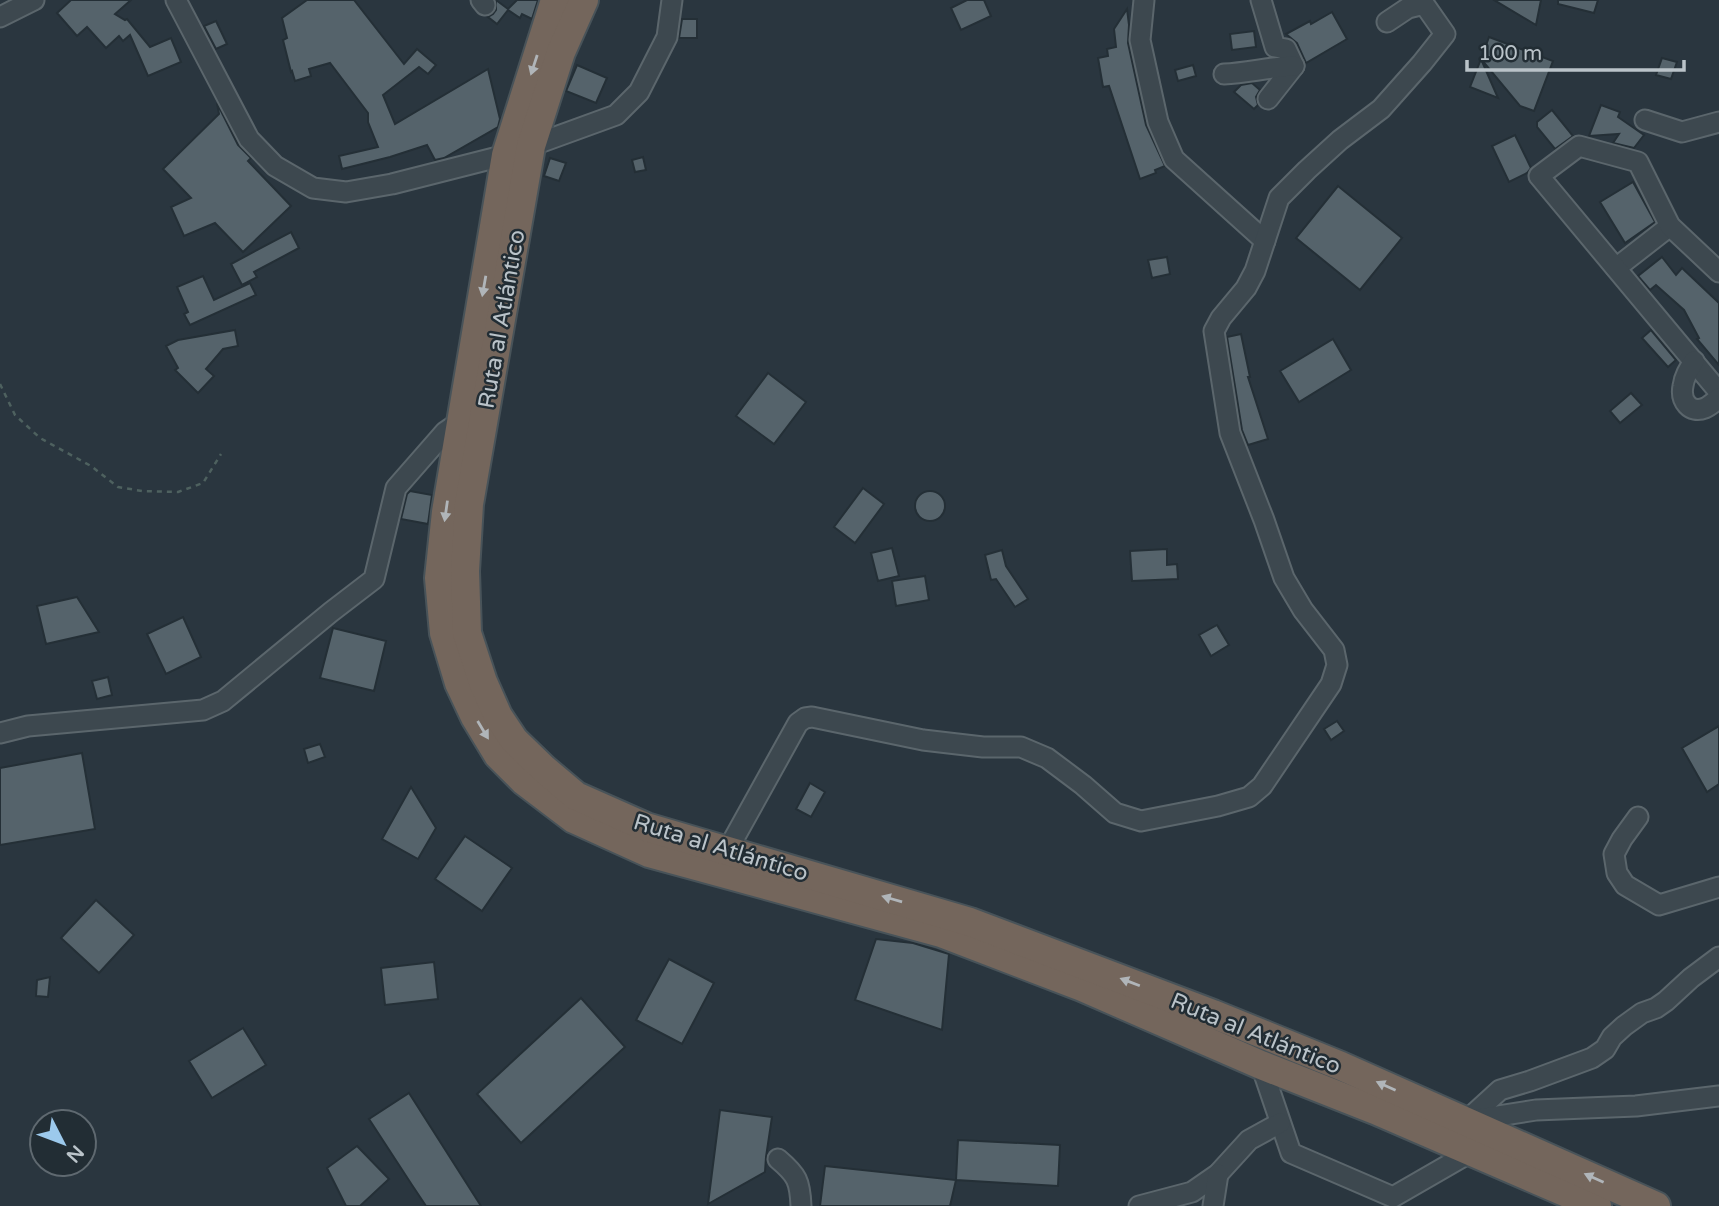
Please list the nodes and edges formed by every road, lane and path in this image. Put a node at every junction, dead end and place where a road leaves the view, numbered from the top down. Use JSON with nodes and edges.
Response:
{"nodes":[{"id":1,"x":34,"y":0,"type":"edge"},
{"id":2,"x":176,"y":0,"type":"edge"},
{"id":3,"x":584,"y":0,"type":"edge"},
{"id":4,"x":672,"y":0,"type":"edge"},
{"id":5,"x":1144,"y":0,"type":"edge"},
{"id":6,"x":1261,"y":0,"type":"edge"},
{"id":7,"x":550,"y":5,"type":"edge"},
{"id":8,"x":0,"y":17,"type":"edge"},
{"id":9,"x":1387,"y":22,"type":"dead end"},
{"id":10,"x":1294,"y":66,"type":"junction"},
{"id":11,"x":1224,"y":74,"type":"dead end"},
{"id":12,"x":1268,"y":99,"type":"dead end"},
{"id":13,"x":1645,"y":120,"type":"dead end"},
{"id":14,"x":1719,"y":122,"type":"edge"},
{"id":15,"x":518,"y":151,"type":"junction"},
{"id":16,"x":1670,"y":226,"type":"junction"},
{"id":17,"x":1265,"y":242,"type":"junction"},
{"id":18,"x":1616,"y":268,"type":"junction"},
{"id":19,"x":1719,"y":272,"type":"edge"},
{"id":20,"x":1694,"y":360,"type":"junction"},
{"id":21,"x":0,"y":384,"type":"edge"},
{"id":22,"x":1719,"y":392,"type":"edge"},
{"id":23,"x":1719,"y":398,"type":"edge"},
{"id":24,"x":461,"y":421,"type":"junction"},
{"id":25,"x":221,"y":454,"type":"dead end"},
{"id":26,"x":0,"y":733,"type":"edge"},
{"id":27,"x":1638,"y":817,"type":"dead end"},
{"id":28,"x":727,"y":852,"type":"junction"},
{"id":29,"x":1719,"y":887,"type":"edge"},
{"id":30,"x":1719,"y":957,"type":"edge"},
{"id":31,"x":1261,"y":1065,"type":"junction"},
{"id":32,"x":1341,"y":1066,"type":"junction"},
{"id":33,"x":1719,"y":1096,"type":"edge"},
{"id":34,"x":1375,"y":1110,"type":"junction"},
{"id":35,"x":1466,"y":1122,"type":"junction"},
{"id":36,"x":1280,"y":1123,"type":"junction"},
{"id":37,"x":1471,"y":1152,"type":"junction"},
{"id":38,"x":778,"y":1159,"type":"dead end"},
{"id":39,"x":1218,"y":1174,"type":"junction"},
{"id":40,"x":801,"y":1206,"type":"edge"},
{"id":41,"x":1139,"y":1206,"type":"edge"},
{"id":42,"x":1213,"y":1206,"type":"edge"},
{"id":43,"x":1597,"y":1206,"type":"edge"},
{"id":44,"x":1656,"y":1206,"type":"edge"}],
"edges":[{"from":1,"to":8,"type":"street"},
{"from":2,"to":15,"type":"street"},
{"from":3,"to":15,"type":"highway","name":"Ruta al Atlántico"},
{"from":4,"to":15,"type":"street"},
{"from":5,"to":17,"type":"street"},
{"from":6,"to":10,"type":"street"},
{"from":7,"to":15,"type":"highway","name":"Ruta al Atlántico","one_way":true},
{"from":9,"to":17,"type":"street"},
{"from":10,"to":11,"type":"street"},
{"from":10,"to":12,"type":"street"},
{"from":13,"to":14,"type":"street"},
{"from":15,"to":24,"type":"highway","name":"Ruta al Atlántico","one_way":true},
{"from":15,"to":28,"type":"highway","name":"Ruta al Atlántico"},
{"from":16,"to":18,"type":"street"},
{"from":16,"to":18,"type":"street"},
{"from":16,"to":19,"type":"street"},
{"from":17,"to":28,"type":"street"},
{"from":18,"to":20,"type":"street"},
{"from":20,"to":22,"type":"street"},
{"from":20,"to":23,"type":"street"},
{"from":21,"to":25,"type":"path"},
{"from":24,"to":26,"type":"street"},
{"from":24,"to":31,"type":"highway","name":"Ruta al Atlántico","one_way":true},
{"from":27,"to":29,"type":"street"},
{"from":32,"to":28,"type":"highway","name":"Ruta al Atlántico","one_way":true},
{"from":30,"to":35,"type":"street"},
{"from":31,"to":32,"type":"highway"},
{"from":31,"to":34,"type":"highway","name":"Ruta al Atlántico"},
{"from":31,"to":36,"type":"street"},
{"from":35,"to":32,"type":"highway","name":"Ruta al Atlántico","one_way":true},
{"from":33,"to":35,"type":"street"},
{"from":34,"to":35,"type":"highway"},
{"from":34,"to":37,"type":"highway","name":"Ruta al Atlántico"},
{"from":44,"to":35,"type":"highway","name":"Ruta al Atlántico","one_way":true},
{"from":36,"to":37,"type":"street"},
{"from":36,"to":39,"type":"street"},
{"from":37,"to":43,"type":"highway","name":"Ruta al Atlántico"},
{"from":38,"to":40,"type":"street"},
{"from":39,"to":41,"type":"street"},
{"from":39,"to":42,"type":"street"}]}
